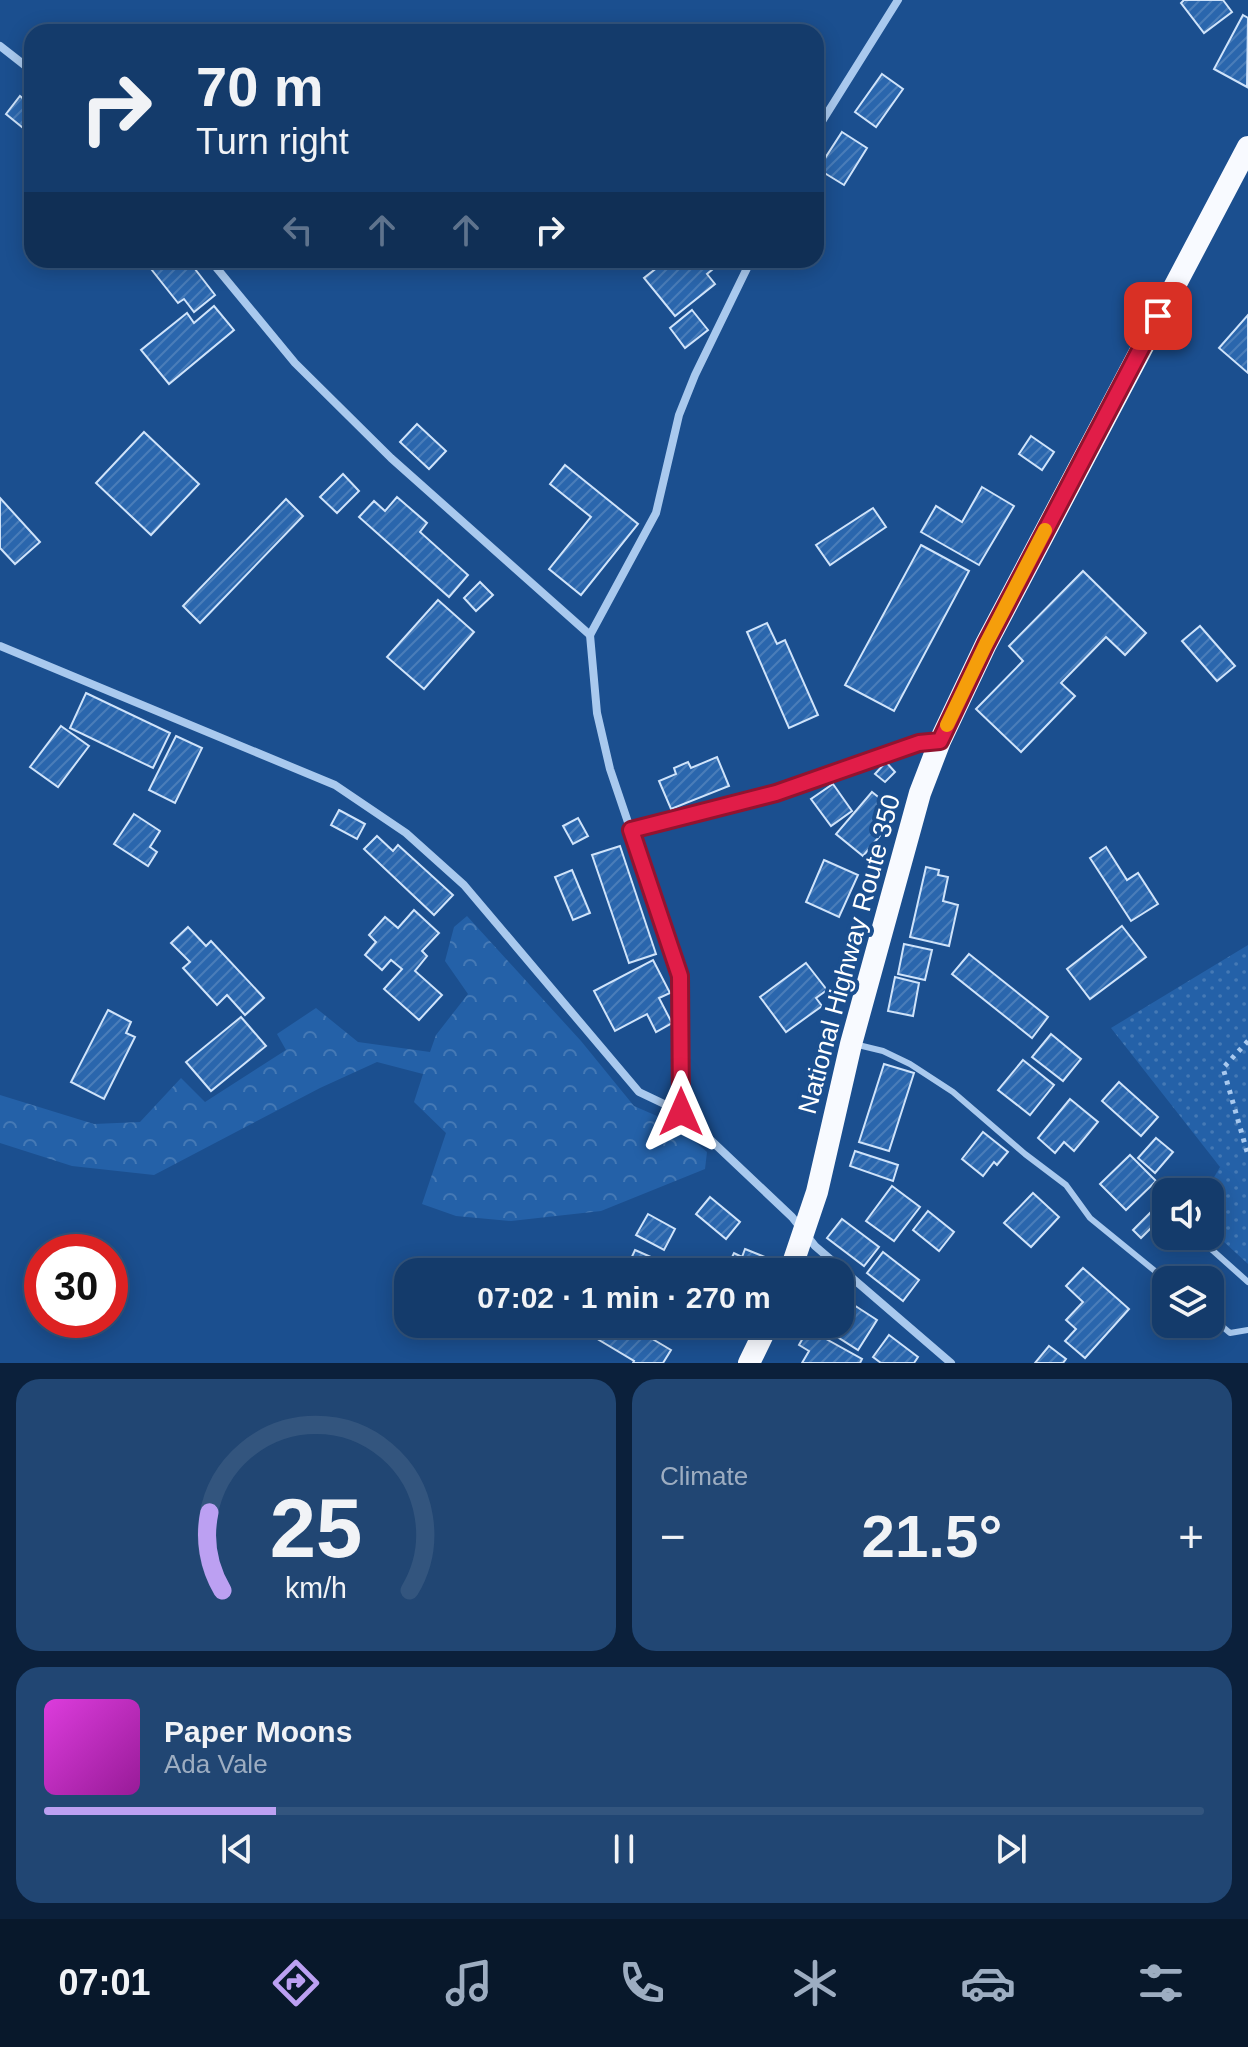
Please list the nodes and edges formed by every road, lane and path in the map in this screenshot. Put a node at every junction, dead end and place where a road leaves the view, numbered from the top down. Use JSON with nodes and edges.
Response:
{"nodes":[{"id":1,"x":898,"y":0,"type":"edge"},
{"id":2,"x":0,"y":46,"type":"edge"},
{"id":3,"x":24,"y":65,"type":"edge"},
{"id":4,"x":824,"y":118,"type":"edge"},
{"id":5,"x":1247,"y":151,"type":"edge"},
{"id":6,"x":217,"y":268,"type":"edge"},
{"id":7,"x":747,"y":268,"type":"edge"},
{"id":8,"x":590,"y":635,"type":"junction"},
{"id":9,"x":0,"y":646,"type":"edge"},
{"id":10,"x":940,"y":741,"type":"junction"},
{"id":11,"x":631,"y":830,"type":"junction"},
{"id":12,"x":1248,"y":1041,"type":"edge"},
{"id":13,"x":851,"y":1044,"type":"junction"},
{"id":14,"x":681,"y":1112,"type":"junction"},
{"id":15,"x":1248,"y":1155,"type":"edge"},
{"id":16,"x":805,"y":1232,"type":"junction"},
{"id":17,"x":1212,"y":1250,"type":"edge"},
{"id":18,"x":795,"y":1258,"type":"edge"},
{"id":19,"x":1152,"y":1269,"type":"edge"},
{"id":20,"x":1248,"y":1282,"type":"edge"},
{"id":21,"x":1224,"y":1328,"type":"edge"},
{"id":22,"x":1248,"y":1330,"type":"edge"},
{"id":23,"x":761,"y":1338,"type":"edge"},
{"id":24,"x":749,"y":1363,"type":"edge"},
{"id":25,"x":951,"y":1363,"type":"edge"}],
"edges":[{"from":1,"to":4,"type":"street"},
{"from":2,"to":3,"type":"street"},
{"from":5,"to":10,"type":"highway","name":"National Highway Route 350"},
{"from":6,"to":8,"type":"street"},
{"from":7,"to":8,"type":"street"},
{"from":8,"to":11,"type":"street"},
{"from":9,"to":14,"type":"street"},
{"from":10,"to":11,"type":"street"},
{"from":10,"to":13,"type":"highway","name":"National Highway Route 350"},
{"from":11,"to":14,"type":"street"},
{"from":12,"to":15,"type":"path"},
{"from":13,"to":16,"type":"highway","name":"National Highway Route 350"},
{"from":13,"to":19,"type":"lane"},
{"from":14,"to":16,"type":"street"},
{"from":16,"to":18,"type":"highway","name":"National Highway Route 350"},
{"from":16,"to":25,"type":"street"},
{"from":17,"to":20,"type":"lane"},
{"from":21,"to":22,"type":"lane"},
{"from":23,"to":24,"type":"highway"}]}
